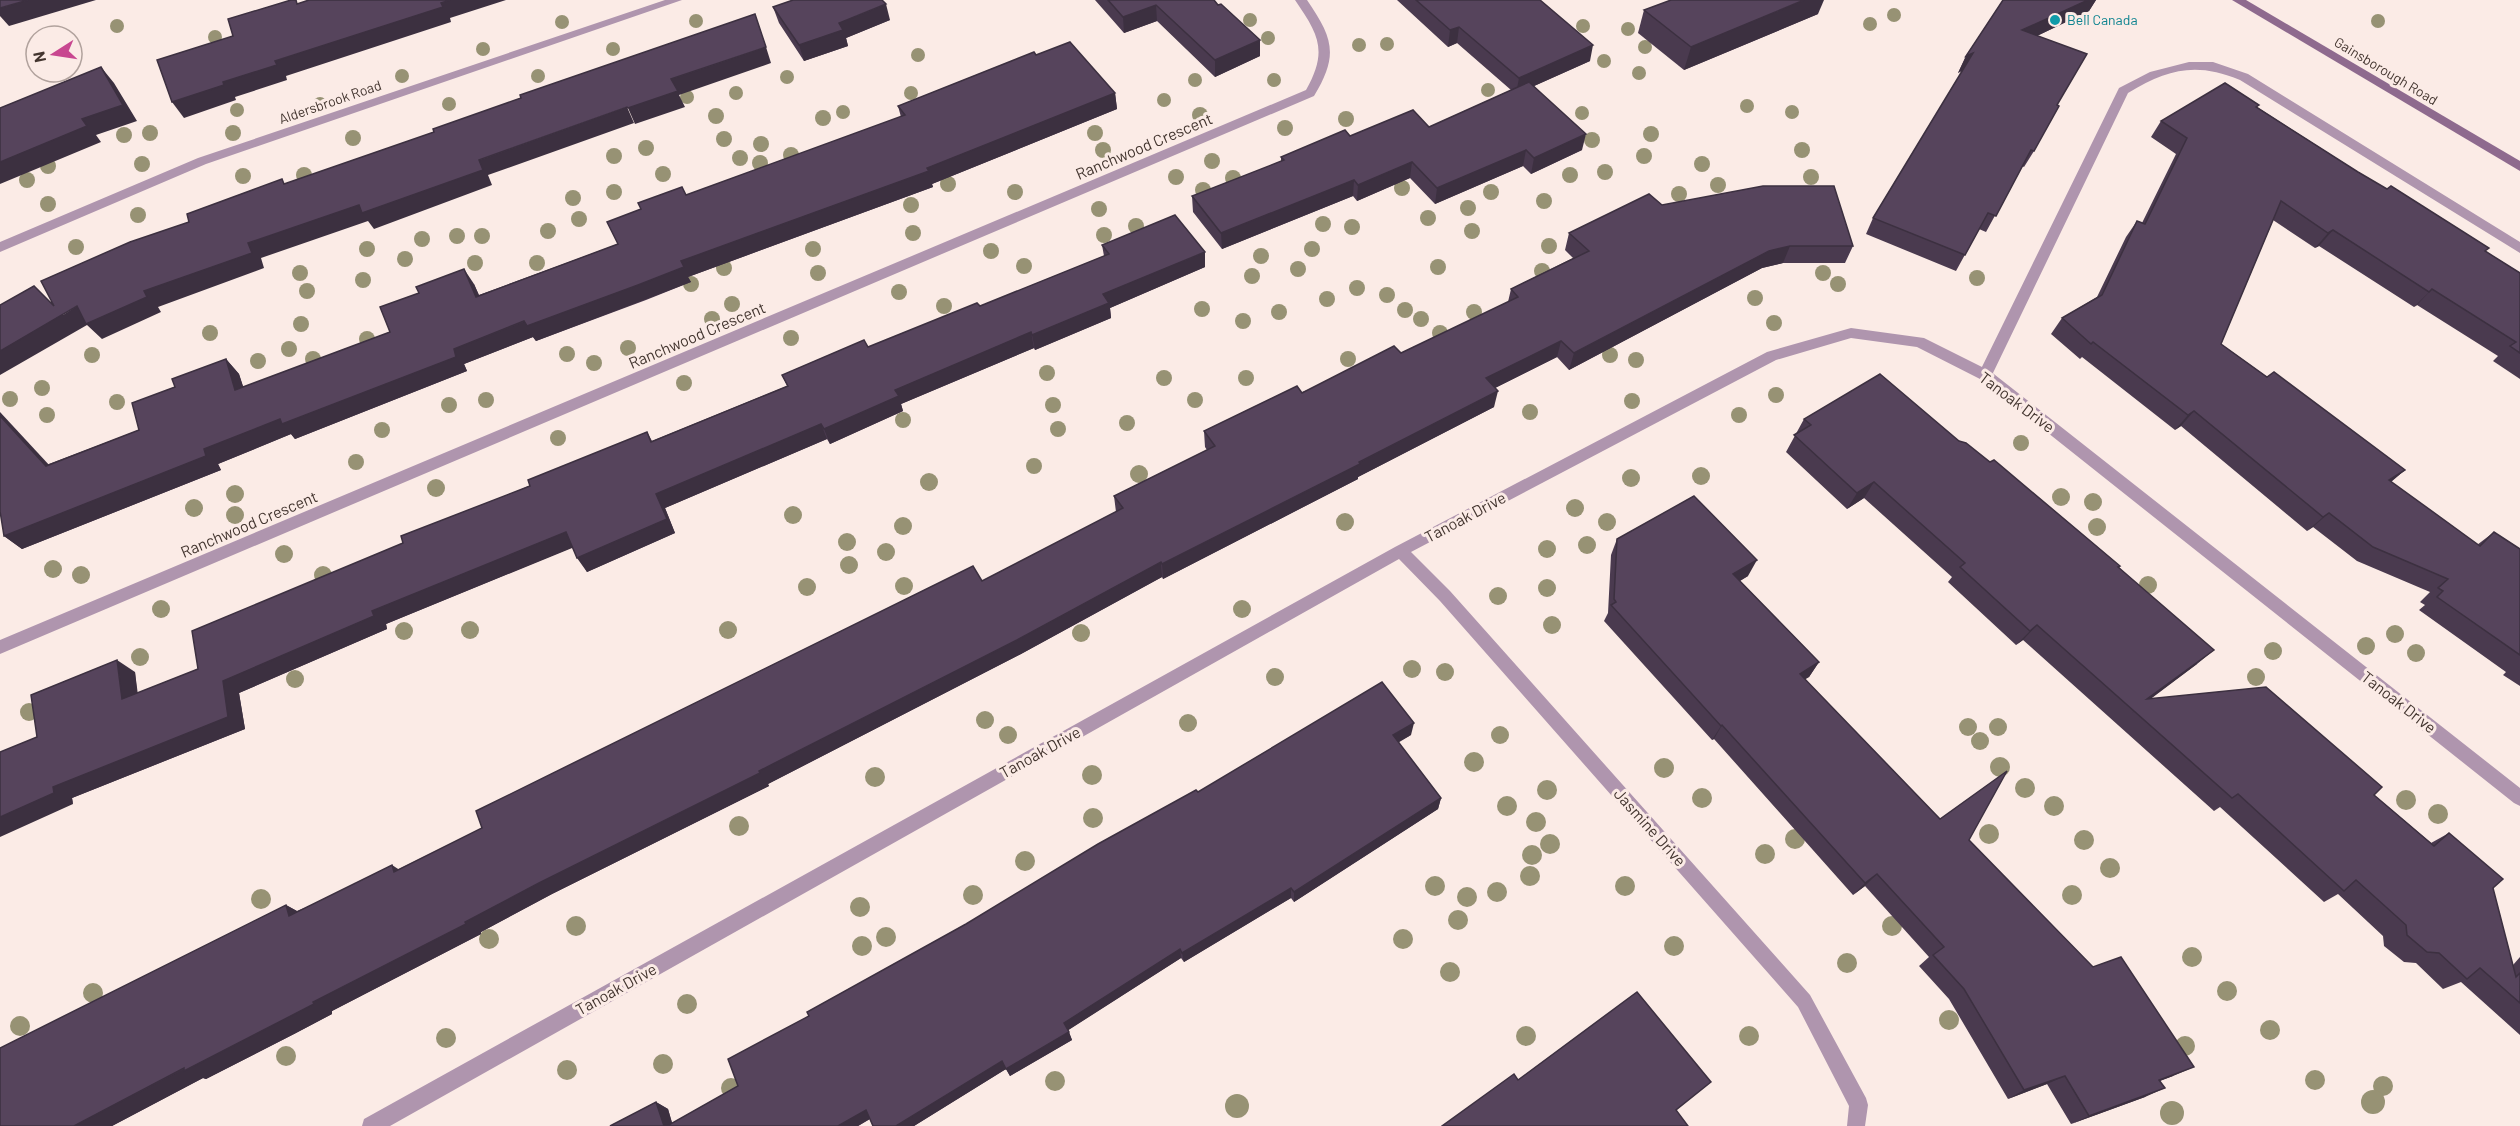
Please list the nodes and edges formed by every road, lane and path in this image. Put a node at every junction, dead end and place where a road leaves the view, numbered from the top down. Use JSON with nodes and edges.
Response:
{"nodes":[{"id":1,"x":676,"y":0,"type":"edge"},
{"id":2,"x":1300,"y":0,"type":"edge"},
{"id":3,"x":2238,"y":0,"type":"edge"},
{"id":4,"x":2520,"y":167,"type":"edge"},
{"id":5,"x":0,"y":247,"type":"edge"},
{"id":6,"x":2520,"y":248,"type":"edge"},
{"id":7,"x":1986,"y":375,"type":"junction"},
{"id":8,"x":1400,"y":551,"type":"junction"},
{"id":9,"x":0,"y":647,"type":"edge"},
{"id":10,"x":2520,"y":798,"type":"edge"},
{"id":11,"x":371,"y":1126,"type":"edge"},
{"id":12,"x":1856,"y":1126,"type":"edge"}],
"edges":[{"from":1,"to":5,"type":"street","name":"Aldersbrook Road"},
{"from":2,"to":9,"type":"street","name":"Ranchwood Crescent"},
{"from":3,"to":4,"type":"main road","name":"Gainsborough Road"},
{"from":6,"to":7,"type":"street"},
{"from":7,"to":8,"type":"street","name":"Tanoak Drive"},
{"from":7,"to":10,"type":"street","name":"Tanoak Drive"},
{"from":8,"to":11,"type":"street","name":"Tanoak Drive"},
{"from":8,"to":12,"type":"street","name":"Jasmine Drive"}]}
